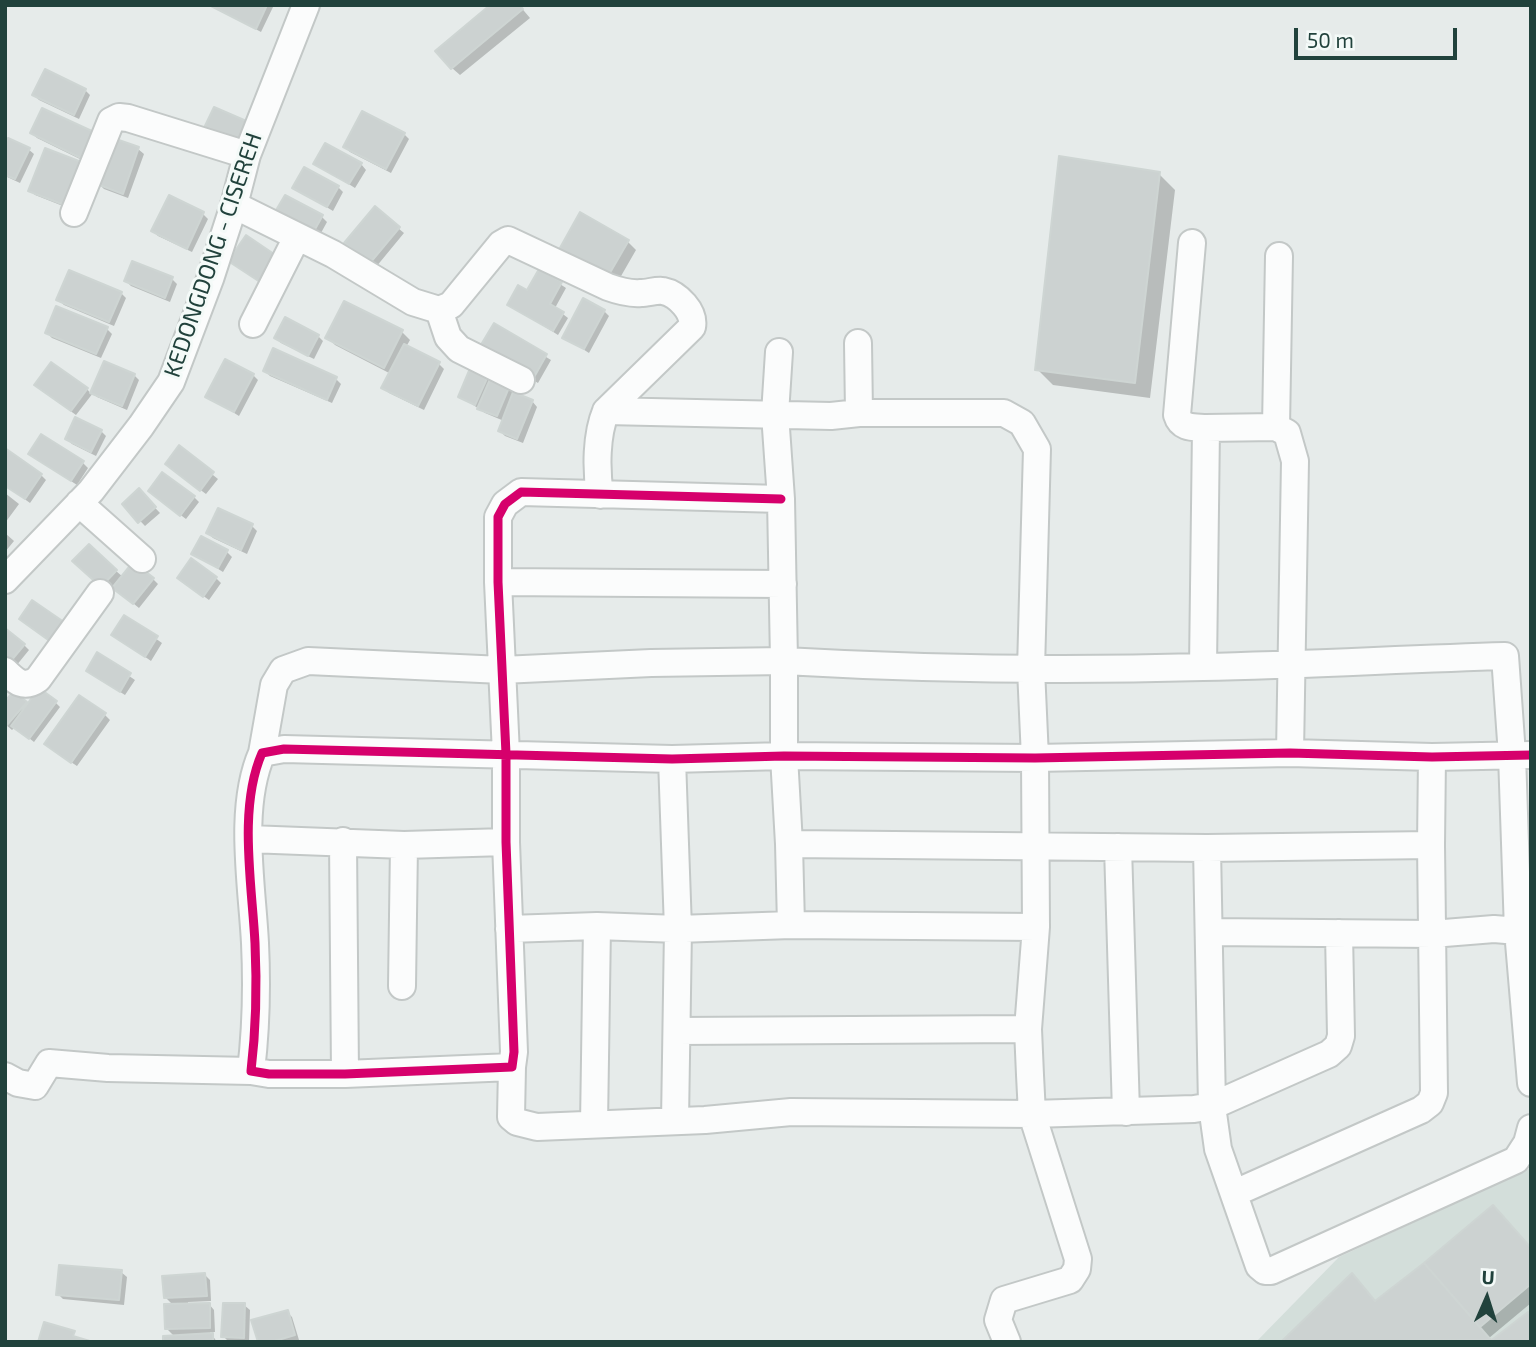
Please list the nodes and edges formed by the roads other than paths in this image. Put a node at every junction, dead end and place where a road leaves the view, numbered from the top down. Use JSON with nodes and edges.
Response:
{"nodes":[{"id":1,"x":306,"y":5,"type":"edge"},
{"id":2,"x":247,"y":155,"type":"junction"},
{"id":3,"x":234,"y":205,"type":"junction"},
{"id":4,"x":74,"y":213,"type":"dead end"},
{"id":5,"x":297,"y":237,"type":"junction"},
{"id":6,"x":1192,"y":243,"type":"dead end"},
{"id":7,"x":1279,"y":256,"type":"dead end"},
{"id":8,"x":439,"y":310,"type":"junction"},
{"id":9,"x":253,"y":324,"type":"dead end"},
{"id":10,"x":858,"y":343,"type":"dead end"},
{"id":11,"x":779,"y":352,"type":"dead end"},
{"id":12,"x":521,"y":380,"type":"dead end"},
{"id":13,"x":606,"y":411,"type":"junction"},
{"id":14,"x":859,"y":413,"type":"junction"},
{"id":15,"x":775,"y":414,"type":"junction"},
{"id":16,"x":1276,"y":427,"type":"junction"},
{"id":17,"x":1206,"y":428,"type":"junction"},
{"id":18,"x":600,"y":495,"type":"junction"},
{"id":19,"x":781,"y":499,"type":"junction"},
{"id":20,"x":79,"y":503,"type":"junction"},
{"id":21,"x":142,"y":559,"type":"dead end"},
{"id":22,"x":5,"y":580,"type":"edge"},
{"id":23,"x":498,"y":582,"type":"junction"},
{"id":24,"x":783,"y":584,"type":"junction"},
{"id":25,"x":100,"y":593,"type":"dead end"},
{"id":26,"x":783,"y":661,"type":"junction"},
{"id":27,"x":1293,"y":663,"type":"junction"},
{"id":28,"x":1203,"y":667,"type":"junction"},
{"id":29,"x":1031,"y":669,"type":"junction"},
{"id":30,"x":502,"y":670,"type":"junction"},
{"id":31,"x":5,"y":671,"type":"edge"},
{"id":32,"x":262,"y":753,"type":"junction"},
{"id":33,"x":1290,"y":753,"type":"junction"},
{"id":34,"x":506,"y":754,"type":"junction"},
{"id":35,"x":1521,"y":755,"type":"edge"},
{"id":36,"x":784,"y":756,"type":"junction"},
{"id":37,"x":1432,"y":757,"type":"junction"},
{"id":38,"x":1035,"y":758,"type":"junction"},
{"id":39,"x":672,"y":759,"type":"junction"},
{"id":40,"x":249,"y":839,"type":"junction"},
{"id":41,"x":343,"y":841,"type":"junction"},
{"id":42,"x":506,"y":842,"type":"junction"},
{"id":43,"x":404,"y":845,"type":"junction"},
{"id":44,"x":789,"y":845,"type":"junction"},
{"id":45,"x":1430,"y":845,"type":"junction"},
{"id":46,"x":1035,"y":846,"type":"junction"},
{"id":47,"x":1118,"y":847,"type":"junction"},
{"id":48,"x":1207,"y":848,"type":"junction"},
{"id":49,"x":791,"y":925,"type":"junction"},
{"id":50,"x":597,"y":926,"type":"junction"},
{"id":51,"x":1036,"y":928,"type":"junction"},
{"id":52,"x":509,"y":929,"type":"junction"},
{"id":53,"x":677,"y":929,"type":"junction"},
{"id":54,"x":1518,"y":931,"type":"junction"},
{"id":55,"x":1209,"y":932,"type":"junction"},
{"id":56,"x":1339,"y":933,"type":"junction"},
{"id":57,"x":1432,"y":934,"type":"junction"},
{"id":58,"x":402,"y":986,"type":"dead end"},
{"id":59,"x":1028,"y":1029,"type":"junction"},
{"id":60,"x":677,"y":1031,"type":"junction"},
{"id":61,"x":512,"y":1067,"type":"junction"},
{"id":62,"x":251,"y":1071,"type":"junction"},
{"id":63,"x":345,"y":1074,"type":"junction"},
{"id":64,"x":5,"y":1076,"type":"edge"},
{"id":65,"x":1531,"y":1083,"type":"edge"},
{"id":66,"x":1212,"y":1107,"type":"junction"},
{"id":67,"x":1126,"y":1112,"type":"junction"},
{"id":68,"x":1032,"y":1114,"type":"junction"},
{"id":69,"x":675,"y":1121,"type":"junction"},
{"id":70,"x":594,"y":1124,"type":"junction"},
{"id":71,"x":1531,"y":1128,"type":"edge"},
{"id":72,"x":1235,"y":1193,"type":"junction"},
{"id":73,"x":1007,"y":1342,"type":"edge"}],
"edges":[{"from":1,"to":2,"type":"street","name":"KEDONGDONG - CISEREH"},
{"from":2,"to":3,"type":"street","name":"KEDONGDONG - CISEREH"},
{"from":2,"to":4,"type":"street"},
{"from":3,"to":5,"type":"street"},
{"from":3,"to":20,"type":"street","name":"KEDONGDONG - CISEREH"},
{"from":5,"to":8,"type":"street"},
{"from":5,"to":9,"type":"street"},
{"from":6,"to":17,"type":"street"},
{"from":7,"to":16,"type":"street"},
{"from":8,"to":12,"type":"street"},
{"from":8,"to":13,"type":"street"},
{"from":10,"to":14,"type":"street"},
{"from":11,"to":15,"type":"street"},
{"from":13,"to":15,"type":"street"},
{"from":13,"to":18,"type":"street"},
{"from":14,"to":15,"type":"street"},
{"from":14,"to":29,"type":"street"},
{"from":15,"to":19,"type":"street"},
{"from":16,"to":17,"type":"street"},
{"from":16,"to":27,"type":"street"},
{"from":17,"to":28,"type":"street"},
{"from":18,"to":19,"type":"street"},
{"from":18,"to":23,"type":"street"},
{"from":19,"to":24,"type":"street"},
{"from":20,"to":21,"type":"street"},
{"from":20,"to":22,"type":"street","name":"KEDONGDONG - CISEREH"},
{"from":23,"to":24,"type":"street"},
{"from":23,"to":30,"type":"street"},
{"from":24,"to":26,"type":"street"},
{"from":25,"to":31,"type":"street"},
{"from":26,"to":29,"type":"street"},
{"from":26,"to":30,"type":"street"},
{"from":26,"to":36,"type":"street"},
{"from":27,"to":28,"type":"street"},
{"from":27,"to":33,"type":"street"},
{"from":27,"to":35,"type":"street"},
{"from":28,"to":29,"type":"street"},
{"from":29,"to":38,"type":"street"},
{"from":30,"to":32,"type":"street"},
{"from":30,"to":34,"type":"street"},
{"from":32,"to":34,"type":"street"},
{"from":32,"to":40,"type":"street"},
{"from":33,"to":37,"type":"street"},
{"from":33,"to":38,"type":"street"},
{"from":34,"to":39,"type":"street"},
{"from":34,"to":42,"type":"street"},
{"from":35,"to":37,"type":"street"},
{"from":35,"to":54,"type":"street"},
{"from":36,"to":38,"type":"street"},
{"from":36,"to":39,"type":"street"},
{"from":36,"to":44,"type":"street"},
{"from":37,"to":45,"type":"street"},
{"from":38,"to":46,"type":"street"},
{"from":39,"to":53,"type":"street"},
{"from":40,"to":41,"type":"street"},
{"from":40,"to":62,"type":"street"},
{"from":41,"to":43,"type":"street"},
{"from":41,"to":63,"type":"street"},
{"from":42,"to":43,"type":"street"},
{"from":42,"to":52,"type":"street"},
{"from":43,"to":58,"type":"street"},
{"from":44,"to":46,"type":"street"},
{"from":44,"to":49,"type":"street"},
{"from":45,"to":48,"type":"street"},
{"from":45,"to":57,"type":"street"},
{"from":46,"to":47,"type":"street"},
{"from":46,"to":51,"type":"street"},
{"from":47,"to":48,"type":"street"},
{"from":47,"to":67,"type":"street"},
{"from":48,"to":55,"type":"street"},
{"from":49,"to":51,"type":"street"},
{"from":49,"to":53,"type":"street"},
{"from":50,"to":52,"type":"street"},
{"from":50,"to":53,"type":"street"},
{"from":50,"to":70,"type":"street"},
{"from":51,"to":59,"type":"street"},
{"from":52,"to":61,"type":"street"},
{"from":53,"to":60,"type":"street"},
{"from":54,"to":57,"type":"street"},
{"from":54,"to":65,"type":"street"},
{"from":55,"to":56,"type":"street"},
{"from":55,"to":66,"type":"street"},
{"from":56,"to":57,"type":"street"},
{"from":56,"to":66,"type":"street"},
{"from":57,"to":72,"type":"street"},
{"from":59,"to":60,"type":"street"},
{"from":59,"to":68,"type":"street"},
{"from":60,"to":69,"type":"street"},
{"from":61,"to":63,"type":"street"},
{"from":61,"to":70,"type":"street"},
{"from":62,"to":63,"type":"street"},
{"from":62,"to":64,"type":"street"},
{"from":66,"to":67,"type":"street"},
{"from":66,"to":72,"type":"street"},
{"from":67,"to":68,"type":"street"},
{"from":68,"to":69,"type":"street"},
{"from":68,"to":73,"type":"street"},
{"from":69,"to":70,"type":"street"},
{"from":71,"to":72,"type":"street"}]}
